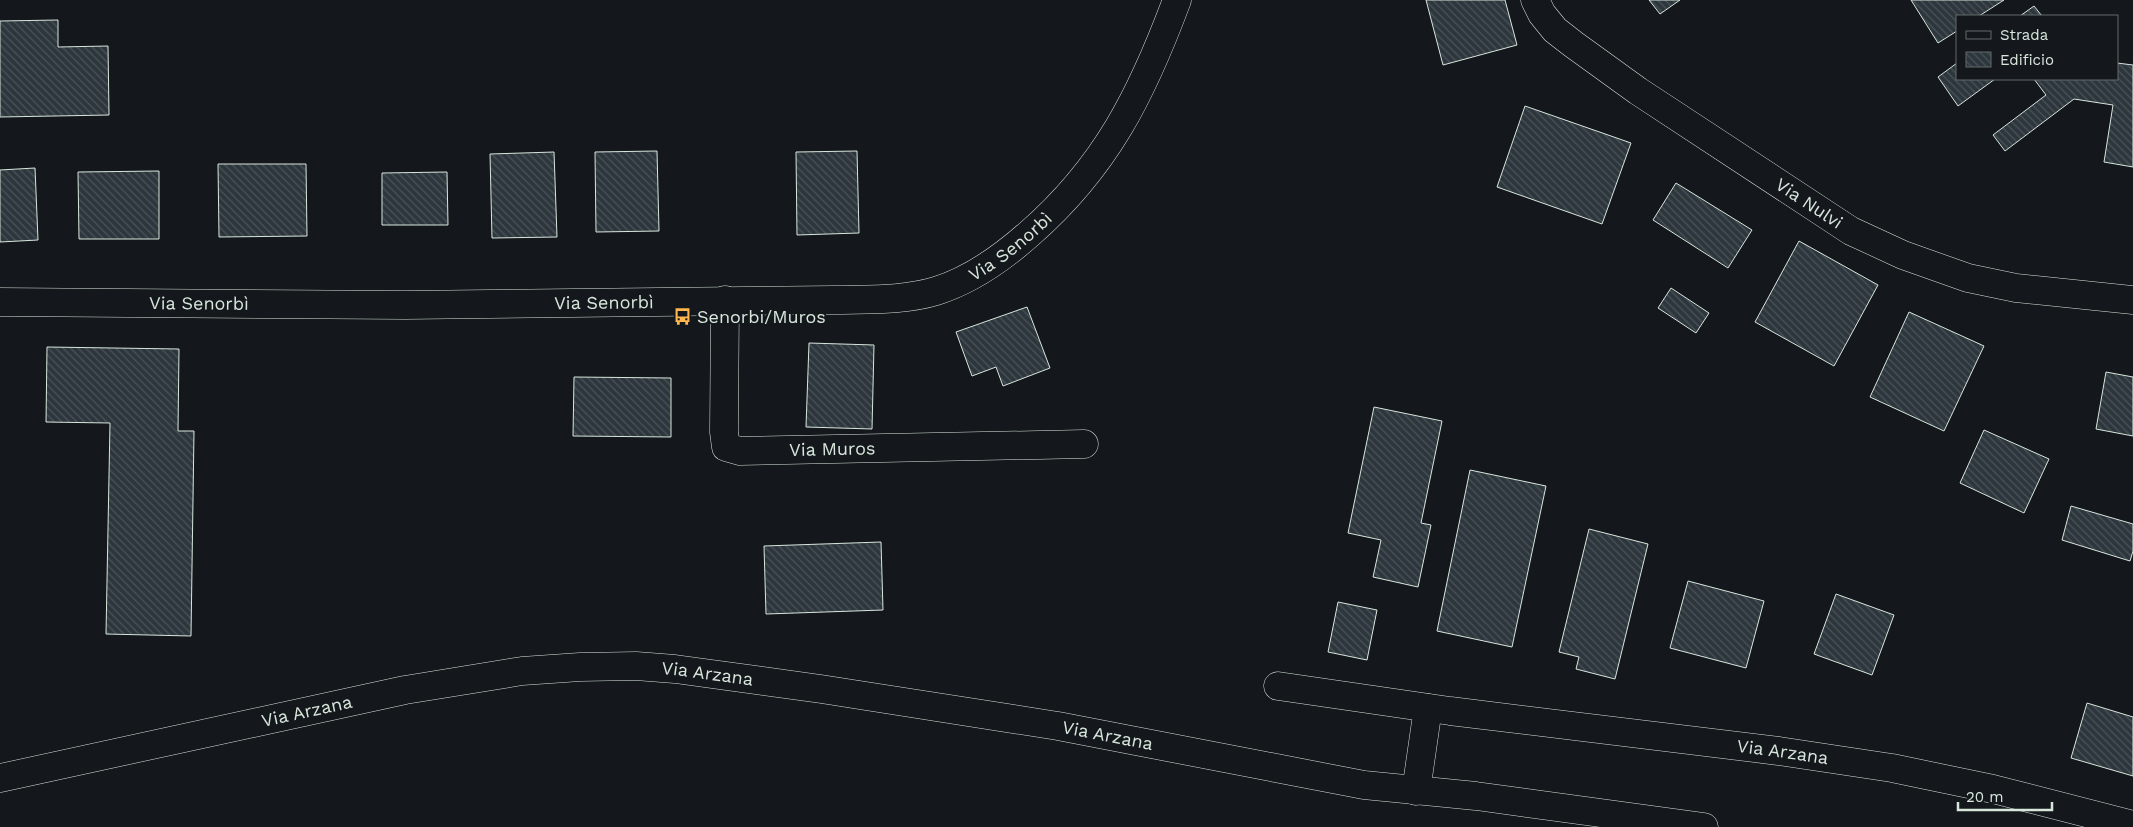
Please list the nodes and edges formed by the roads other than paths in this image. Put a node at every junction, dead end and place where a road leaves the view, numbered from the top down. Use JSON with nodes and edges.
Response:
{"nodes":[{"id":1,"x":1177,"y":0,"type":"edge"},
{"id":2,"x":1535,"y":0,"type":"edge"},
{"id":3,"x":725,"y":300,"type":"junction"},
{"id":4,"x":2133,"y":300,"type":"edge"},
{"id":5,"x":0,"y":302,"type":"edge"},
{"id":6,"x":1084,"y":444,"type":"dead end"},
{"id":7,"x":1278,"y":686,"type":"dead end"},
{"id":8,"x":1426,"y":721,"type":"junction"},
{"id":9,"x":0,"y":778,"type":"edge"},
{"id":10,"x":1417,"y":781,"type":"junction"},
{"id":11,"x":2133,"y":825,"type":"edge"},
{"id":12,"x":1704,"y":827,"type":"edge"}],
"edges":[{"from":1,"to":3,"type":"street","name":"Via Senorbì"},
{"from":2,"to":4,"type":"street","name":"Via Nulvi"},
{"from":3,"to":5,"type":"street","name":"Via Senorbì"},
{"from":3,"to":6,"type":"street","name":"Via Muros"},
{"from":7,"to":8,"type":"street","name":"Via Arzana"},
{"from":8,"to":10,"type":"street"},
{"from":8,"to":11,"type":"street","name":"Via Arzana"},
{"from":9,"to":10,"type":"street","name":"Via Arzana"},
{"from":10,"to":12,"type":"street","name":"Via Arzana"}]}
